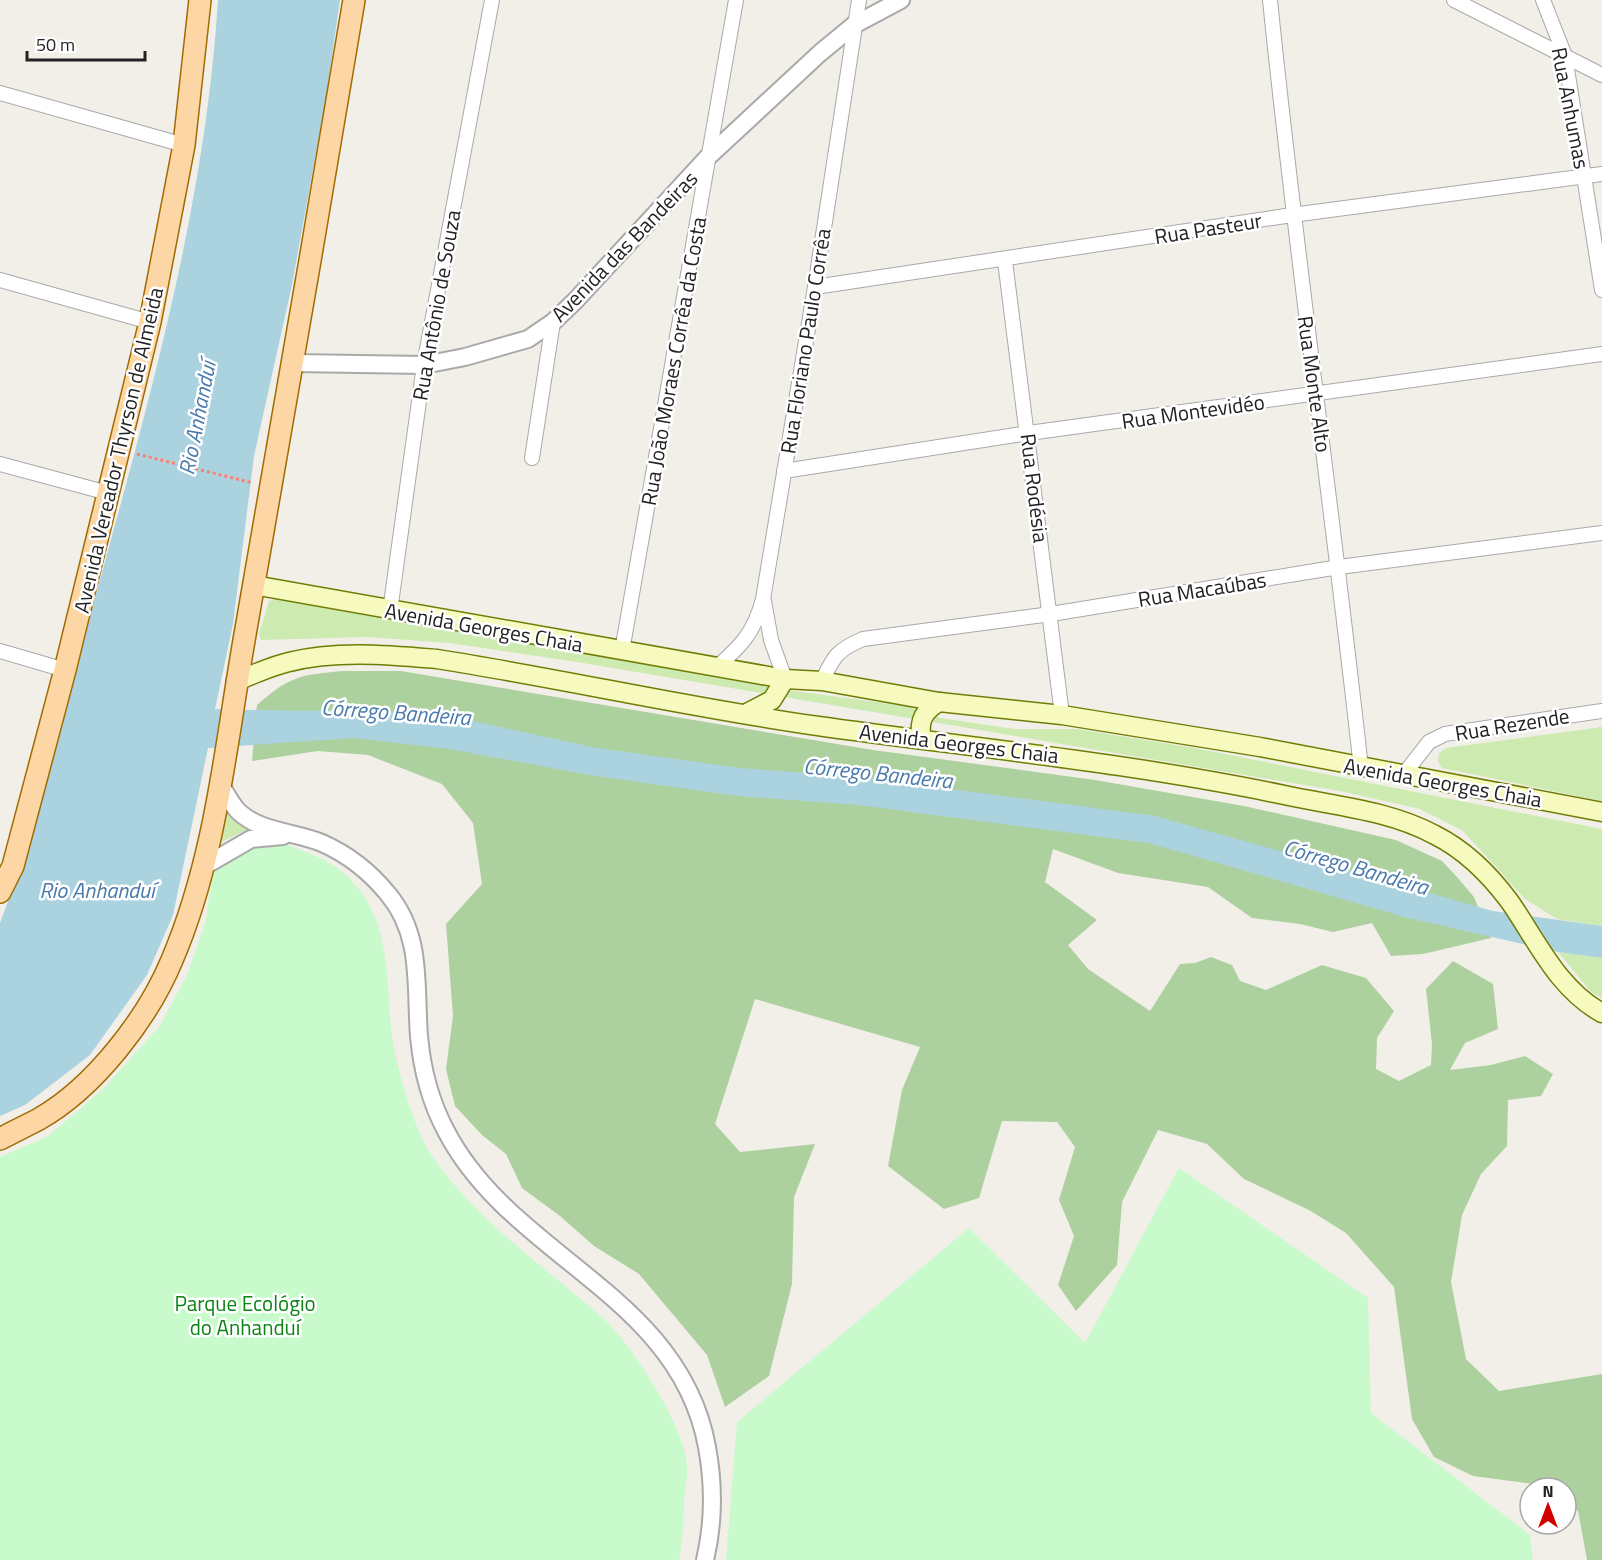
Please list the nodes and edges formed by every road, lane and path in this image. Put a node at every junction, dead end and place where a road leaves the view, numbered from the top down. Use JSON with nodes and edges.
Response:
{"nodes":[{"id":1,"x":200,"y":0,"type":"edge"},
{"id":2,"x":354,"y":0,"type":"edge"},
{"id":3,"x":492,"y":0,"type":"edge"},
{"id":4,"x":736,"y":0,"type":"edge"},
{"id":5,"x":859,"y":0,"type":"edge"},
{"id":6,"x":901,"y":0,"type":"edge"},
{"id":7,"x":1270,"y":0,"type":"edge"},
{"id":8,"x":1454,"y":0,"type":"edge"},
{"id":9,"x":1543,"y":0,"type":"edge"},
{"id":10,"x":854,"y":25,"type":"junction"},
{"id":11,"x":1565,"y":56,"type":"junction"},
{"id":12,"x":1602,"y":75,"type":"edge"},
{"id":13,"x":0,"y":93,"type":"edge"},
{"id":14,"x":184,"y":145,"type":"junction"},
{"id":15,"x":708,"y":157,"type":"junction"},
{"id":16,"x":1602,"y":174,"type":"edge"},
{"id":17,"x":1584,"y":177,"type":"junction"},
{"id":18,"x":1292,"y":215,"type":"junction"},
{"id":19,"x":1005,"y":261,"type":"junction"},
{"id":20,"x":0,"y":280,"type":"edge"},
{"id":21,"x":815,"y":287,"type":"junction"},
{"id":22,"x":1602,"y":290,"type":"edge"},
{"id":23,"x":150,"y":322,"type":"junction"},
{"id":24,"x":553,"y":322,"type":"junction"},
{"id":25,"x":1602,"y":354,"type":"edge"},
{"id":26,"x":294,"y":363,"type":"junction"},
{"id":27,"x":424,"y":365,"type":"junction"},
{"id":28,"x":1317,"y":394,"type":"junction"},
{"id":29,"x":1029,"y":433,"type":"junction"},
{"id":30,"x":130,"y":452,"type":"dead end"},
{"id":31,"x":532,"y":458,"type":"dead end"},
{"id":32,"x":0,"y":464,"type":"edge"},
{"id":33,"x":784,"y":471,"type":"junction"},
{"id":34,"x":256,"y":484,"type":"dead end"},
{"id":35,"x":108,"y":493,"type":"junction"},
{"id":36,"x":1602,"y":533,"type":"edge"},
{"id":37,"x":1339,"y":567,"type":"junction"},
{"id":38,"x":254,"y":585,"type":"junction"},
{"id":39,"x":763,"y":598,"type":"junction"},
{"id":40,"x":390,"y":611,"type":"junction"},
{"id":41,"x":1051,"y":614,"type":"junction"},
{"id":42,"x":0,"y":651,"type":"edge"},
{"id":43,"x":622,"y":651,"type":"junction"},
{"id":44,"x":717,"y":667,"type":"junction"},
{"id":45,"x":65,"y":669,"type":"junction"},
{"id":46,"x":785,"y":679,"type":"junction"},
{"id":47,"x":236,"y":681,"type":"junction"},
{"id":48,"x":822,"y":681,"type":"junction"},
{"id":49,"x":939,"y":702,"type":"junction"},
{"id":50,"x":1602,"y":711,"type":"edge"},
{"id":51,"x":745,"y":714,"type":"junction"},
{"id":52,"x":1062,"y":716,"type":"junction"},
{"id":53,"x":921,"y":738,"type":"junction"},
{"id":54,"x":1361,"y":768,"type":"junction"},
{"id":55,"x":1404,"y":774,"type":"junction"},
{"id":56,"x":219,"y":783,"type":"junction"},
{"id":57,"x":1602,"y":812,"type":"edge"},
{"id":58,"x":296,"y":835,"type":"junction"},
{"id":59,"x":206,"y":865,"type":"junction"},
{"id":60,"x":0,"y":892,"type":"edge"},
{"id":61,"x":1602,"y":1013,"type":"edge"},
{"id":62,"x":0,"y":1139,"type":"edge"},
{"id":63,"x":705,"y":1560,"type":"edge"}],
"edges":[{"from":1,"to":14,"type":"main road","name":"Avenida Vereador Thyrson de Almeida"},
{"from":2,"to":26,"type":"main road"},
{"from":3,"to":27,"type":"street","name":"Rua Antônio de Souza"},
{"from":4,"to":15,"type":"street","name":"Rua João Moraes Corrêa da Costa"},
{"from":5,"to":10,"type":"street","name":"Rua Floriano Paulo Corrêa"},
{"from":6,"to":10,"type":"street","name":"Avenida das Bandeiras"},
{"from":7,"to":18,"type":"street","name":"Rua Monte Alto"},
{"from":8,"to":11,"type":"street"},
{"from":9,"to":11,"type":"street","name":"Rua Anhumas"},
{"from":10,"to":15,"type":"street","name":"Avenida das Bandeiras"},
{"from":10,"to":21,"type":"street","name":"Rua Floriano Paulo Corrêa"},
{"from":11,"to":12,"type":"street"},
{"from":11,"to":17,"type":"street","name":"Rua Anhumas"},
{"from":13,"to":14,"type":"street"},
{"from":14,"to":23,"type":"main road","name":"Avenida Vereador Thyrson de Almeida"},
{"from":15,"to":24,"type":"street","name":"Avenida das Bandeiras"},
{"from":15,"to":43,"type":"street","name":"Rua João Moraes Corrêa da Costa"},
{"from":16,"to":17,"type":"street","name":"Rua Pasteur"},
{"from":17,"to":18,"type":"street","name":"Rua Pasteur"},
{"from":17,"to":22,"type":"street","name":"Rua Anhumas"},
{"from":18,"to":19,"type":"street","name":"Rua Pasteur"},
{"from":18,"to":28,"type":"street","name":"Rua Monte Alto"},
{"from":19,"to":21,"type":"street","name":"Rua Pasteur"},
{"from":19,"to":29,"type":"street","name":"Rua Rodésia"},
{"from":20,"to":23,"type":"street"},
{"from":21,"to":33,"type":"street","name":"Rua Floriano Paulo Corrêa"},
{"from":23,"to":35,"type":"main road","name":"Avenida Vereador Thyrson de Almeida"},
{"from":24,"to":27,"type":"street","name":"Avenida das Bandeiras"},
{"from":24,"to":31,"type":"street"},
{"from":25,"to":28,"type":"street","name":"Rua Montevidéo"},
{"from":26,"to":27,"type":"street","name":"Avenida das Bandeiras"},
{"from":26,"to":38,"type":"main road"},
{"from":27,"to":40,"type":"street","name":"Rua Antônio de Souza"},
{"from":28,"to":29,"type":"street","name":"Rua Montevidéo"},
{"from":28,"to":37,"type":"street","name":"Rua Monte Alto"},
{"from":29,"to":33,"type":"street","name":"Rua Montevidéo"},
{"from":29,"to":41,"type":"street","name":"Rua Rodésia"},
{"from":30,"to":34,"type":"path"},
{"from":32,"to":35,"type":"street"},
{"from":33,"to":39,"type":"street","name":"Rua Floriano Paulo Corrêa"},
{"from":35,"to":45,"type":"main road","name":"Avenida Vereador Thyrson de Almeida"},
{"from":36,"to":37,"type":"street","name":"Rua Macaúbas"},
{"from":37,"to":41,"type":"street","name":"Rua Macaúbas"},
{"from":37,"to":54,"type":"street","name":"Rua Monte Alto"},
{"from":38,"to":40,"type":"main road","name":"Avenida Georges Chaia"},
{"from":38,"to":47,"type":"main road"},
{"from":39,"to":44,"type":"street","name":"Rua Floriano Paulo Corrêa"},
{"from":39,"to":46,"type":"street"},
{"from":40,"to":43,"type":"main road","name":"Avenida Georges Chaia"},
{"from":41,"to":48,"type":"street","name":"Rua Macaúbas"},
{"from":41,"to":52,"type":"street","name":"Rua Rodésia"},
{"from":42,"to":45,"type":"street"},
{"from":43,"to":44,"type":"main road","name":"Avenida Georges Chaia"},
{"from":44,"to":46,"type":"main road","name":"Avenida Georges Chaia"},
{"from":45,"to":60,"type":"main road","name":"Avenida Vereador Thyrson de Almeida"},
{"from":46,"to":48,"type":"main road","name":"Avenida Georges Chaia"},
{"from":46,"to":51,"type":"main road"},
{"from":47,"to":51,"type":"main road","name":"Avenida Georges Chaia"},
{"from":47,"to":56,"type":"main road"},
{"from":48,"to":49,"type":"main road","name":"Avenida Georges Chaia"},
{"from":49,"to":52,"type":"main road","name":"Avenida Georges Chaia"},
{"from":49,"to":53,"type":"main road"},
{"from":50,"to":55,"type":"street","name":"Rua Rezende"},
{"from":51,"to":53,"type":"main road","name":"Avenida Georges Chaia"},
{"from":52,"to":54,"type":"main road","name":"Avenida Georges Chaia"},
{"from":53,"to":61,"type":"main road","name":"Avenida Georges Chaia"},
{"from":54,"to":55,"type":"main road","name":"Avenida Georges Chaia"},
{"from":55,"to":57,"type":"main road","name":"Avenida Georges Chaia"},
{"from":56,"to":58,"type":"street"},
{"from":56,"to":59,"type":"main road"},
{"from":58,"to":59,"type":"street"},
{"from":58,"to":63,"type":"street"},
{"from":59,"to":62,"type":"main road"}]}
